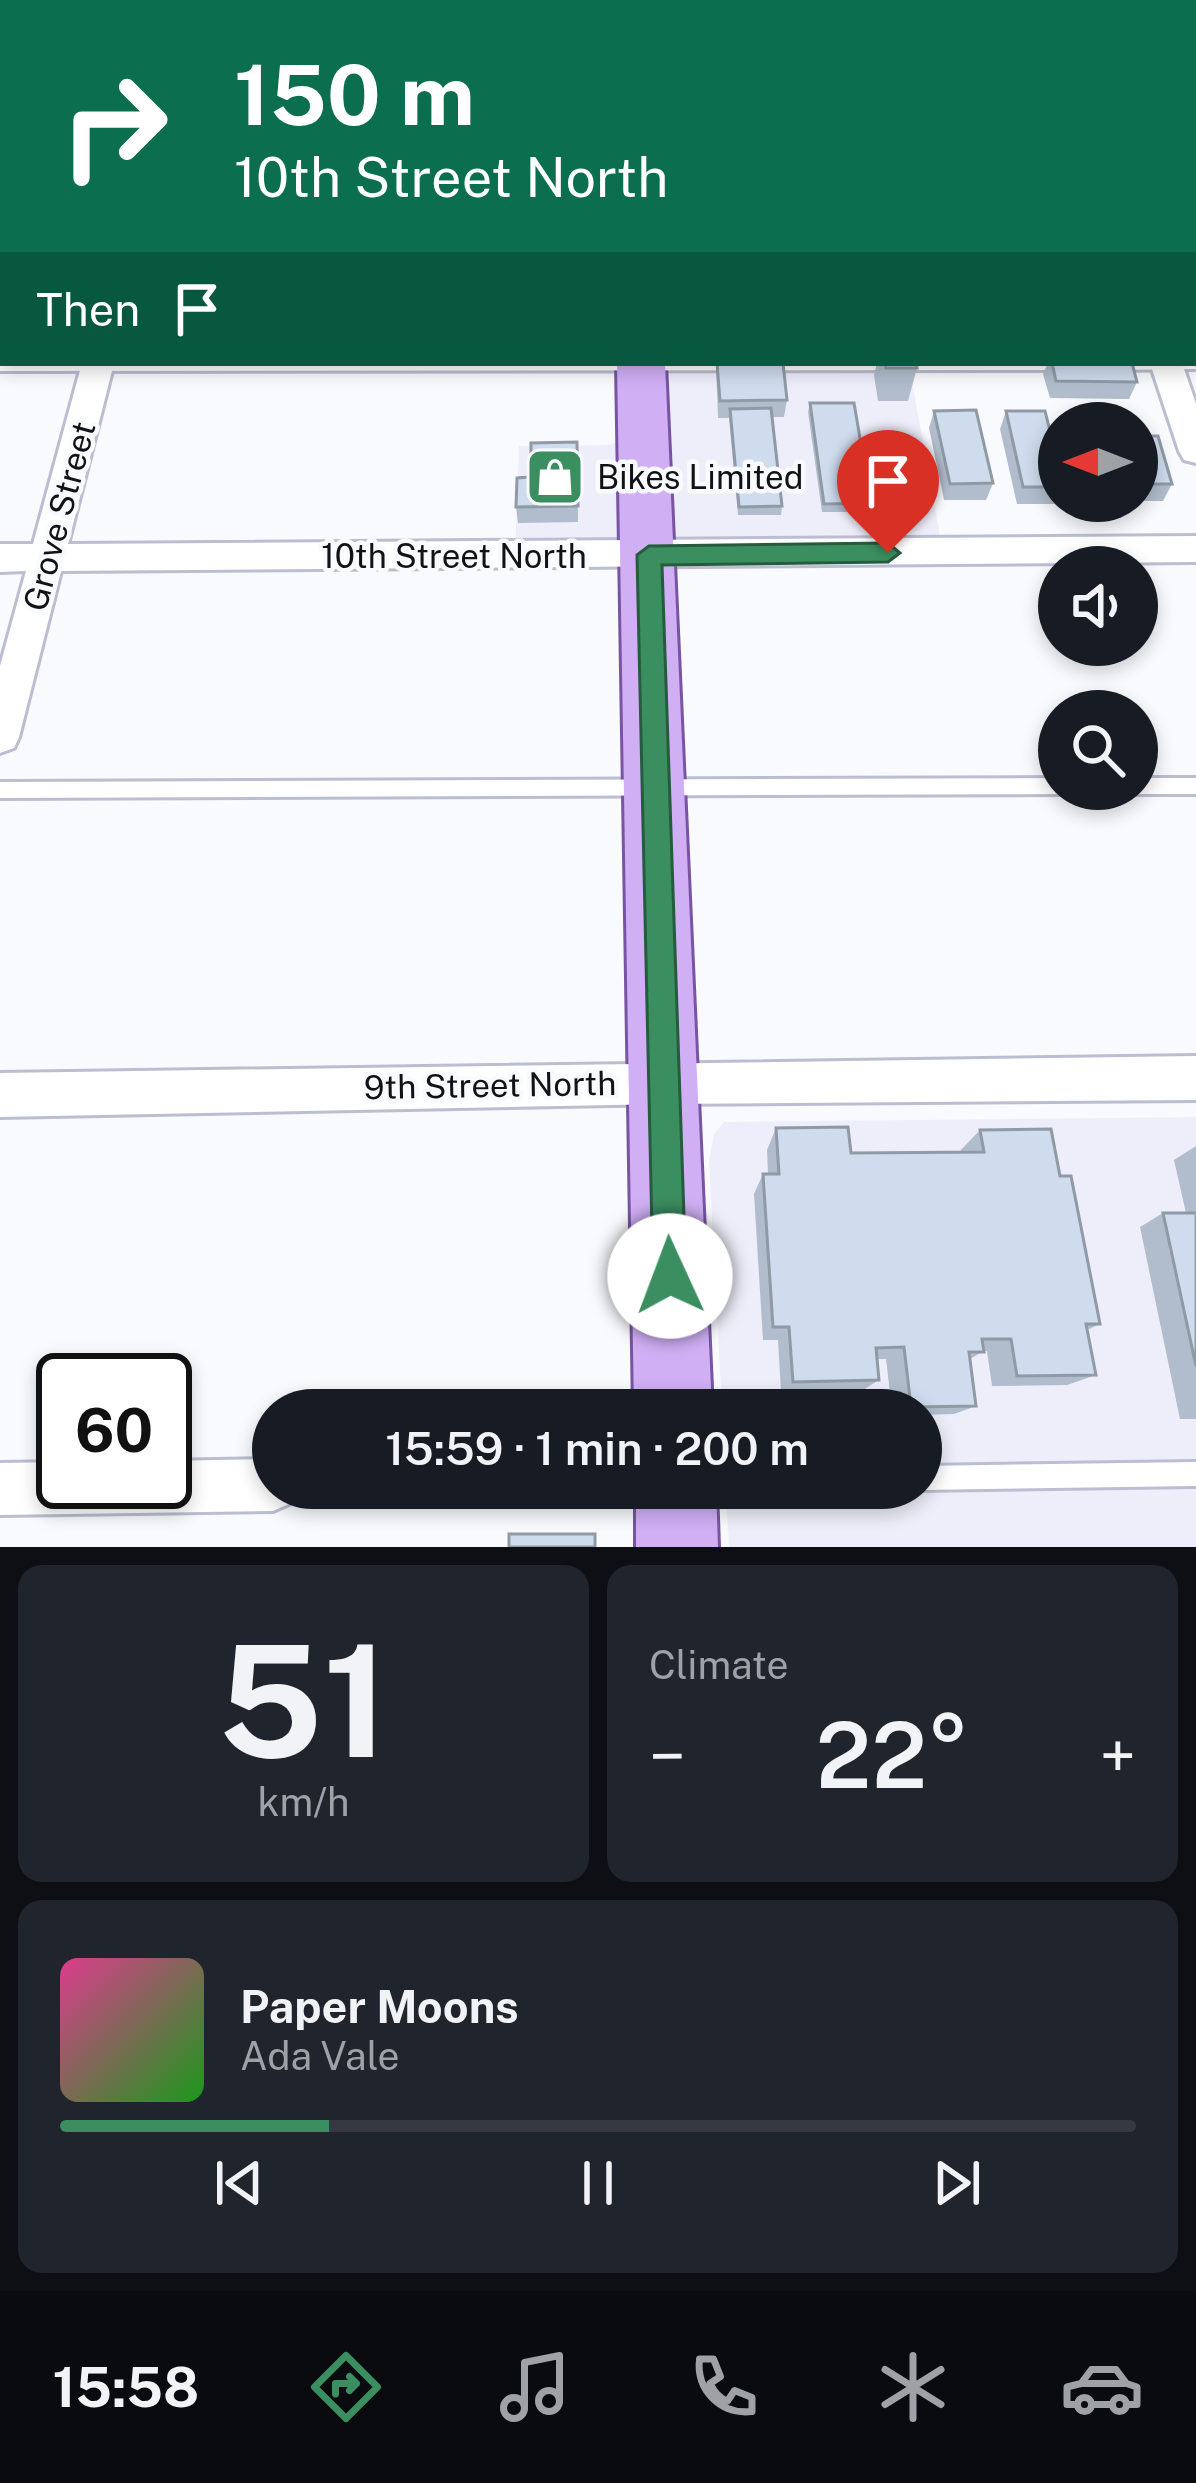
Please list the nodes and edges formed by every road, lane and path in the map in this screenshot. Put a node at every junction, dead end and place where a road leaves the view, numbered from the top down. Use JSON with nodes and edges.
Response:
{"nodes":[{"id":1,"x":97,"y":366,"type":"edge"},
{"id":2,"x":641,"y":366,"type":"edge"},
{"id":3,"x":1167,"y":366,"type":"edge"},
{"id":4,"x":1196,"y":451,"type":"edge"},
{"id":5,"x":1196,"y":549,"type":"edge"},
{"id":6,"x":649,"y":555,"type":"junction"},
{"id":7,"x":0,"y":558,"type":"edge"},
{"id":8,"x":48,"y":558,"type":"junction"},
{"id":9,"x":0,"y":737,"type":"edge"},
{"id":10,"x":1038,"y":786,"type":"edge"},
{"id":11,"x":1158,"y":786,"type":"edge"},
{"id":12,"x":1196,"y":786,"type":"edge"},
{"id":13,"x":656,"y":788,"type":"junction"},
{"id":14,"x":0,"y":790,"type":"edge"},
{"id":15,"x":1196,"y":1078,"type":"edge"},
{"id":16,"x":664,"y":1082,"type":"junction"},
{"id":17,"x":0,"y":1095,"type":"edge"},
{"id":18,"x":673,"y":1389,"type":"edge"},
{"id":19,"x":1196,"y":1474,"type":"edge"},
{"id":20,"x":942,"y":1478,"type":"edge"},
{"id":21,"x":252,"y":1485,"type":"edge"},
{"id":22,"x":0,"y":1489,"type":"edge"},
{"id":23,"x":676,"y":1509,"type":"edge"},
{"id":24,"x":677,"y":1547,"type":"edge"}],
"edges":[{"from":1,"to":8,"type":"street","name":"Grove Street"},
{"from":2,"to":6,"type":"main road"},
{"from":3,"to":4,"type":"street"},
{"from":5,"to":6,"type":"street","name":"10th Street North"},
{"from":6,"to":8,"type":"street","name":"10th Street North"},
{"from":6,"to":13,"type":"main road"},
{"from":7,"to":8,"type":"street","name":"10th Street North"},
{"from":8,"to":9,"type":"street","name":"Grove Street"},
{"from":10,"to":13,"type":"lane"},
{"from":11,"to":12,"type":"lane"},
{"from":13,"to":14,"type":"lane"},
{"from":13,"to":16,"type":"main road"},
{"from":15,"to":16,"type":"street","name":"9th Street North"},
{"from":16,"to":17,"type":"street","name":"9th Street North"},
{"from":16,"to":18,"type":"main road"},
{"from":19,"to":20,"type":"lane"},
{"from":21,"to":22,"type":"street"},
{"from":23,"to":24,"type":"main road"}]}
